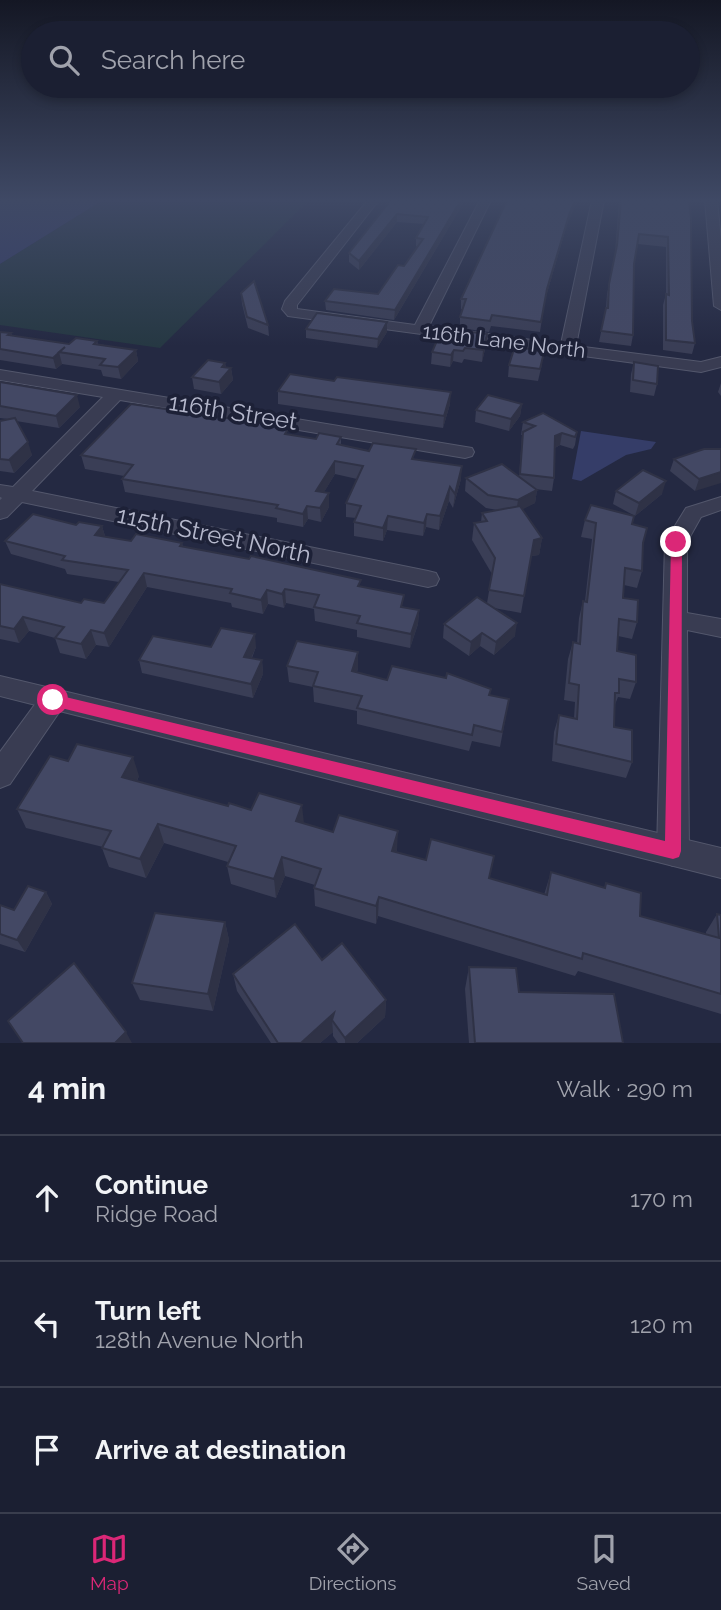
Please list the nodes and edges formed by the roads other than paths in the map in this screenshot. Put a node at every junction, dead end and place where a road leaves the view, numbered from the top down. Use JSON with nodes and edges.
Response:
{"nodes":[{"id":1,"x":335,"y":249,"type":"edge"},
{"id":2,"x":461,"y":249,"type":"edge"},
{"id":3,"x":588,"y":249,"type":"edge"},
{"id":4,"x":716,"y":249,"type":"edge"},
{"id":5,"x":721,"y":306,"type":"edge"},
{"id":6,"x":419,"y":331,"type":"junction"},
{"id":7,"x":567,"y":350,"type":"junction"},
{"id":8,"x":718,"y":364,"type":"edge"},
{"id":9,"x":0,"y":376,"type":"edge"},
{"id":10,"x":117,"y":393,"type":"junction"},
{"id":11,"x":465,"y":452,"type":"dead end"},
{"id":12,"x":9,"y":492,"type":"edge"},
{"id":13,"x":721,"y":503,"type":"edge"},
{"id":14,"x":0,"y":512,"type":"edge"},
{"id":15,"x":428,"y":579,"type":"dead end"},
{"id":16,"x":674,"y":619,"type":"junction"},
{"id":17,"x":721,"y":628,"type":"edge"},
{"id":18,"x":0,"y":686,"type":"edge"},
{"id":19,"x":53,"y":700,"type":"junction"},
{"id":20,"x":0,"y":775,"type":"edge"},
{"id":21,"x":673,"y":851,"type":"junction"},
{"id":22,"x":721,"y":863,"type":"edge"}],
"edges":[{"from":1,"to":6,"type":"street","name":"116th Lane North"},
{"from":2,"to":6,"type":"street"},
{"from":3,"to":7,"type":"street"},
{"from":4,"to":5,"type":"street"},
{"from":6,"to":7,"type":"street","name":"116th Lane North"},
{"from":7,"to":8,"type":"street","name":"116th Lane North"},
{"from":9,"to":10,"type":"street","name":"116th Street"},
{"from":10,"to":11,"type":"street","name":"116th Street"},
{"from":10,"to":12,"type":"street"},
{"from":12,"to":14,"type":"street"},
{"from":12,"to":15,"type":"street","name":"115th Street North"},
{"from":13,"to":16,"type":"street"},
{"from":16,"to":17,"type":"street"},
{"from":16,"to":21,"type":"street"},
{"from":18,"to":19,"type":"street"},
{"from":19,"to":20,"type":"street"},
{"from":19,"to":21,"type":"street"},
{"from":21,"to":22,"type":"street"}]}
